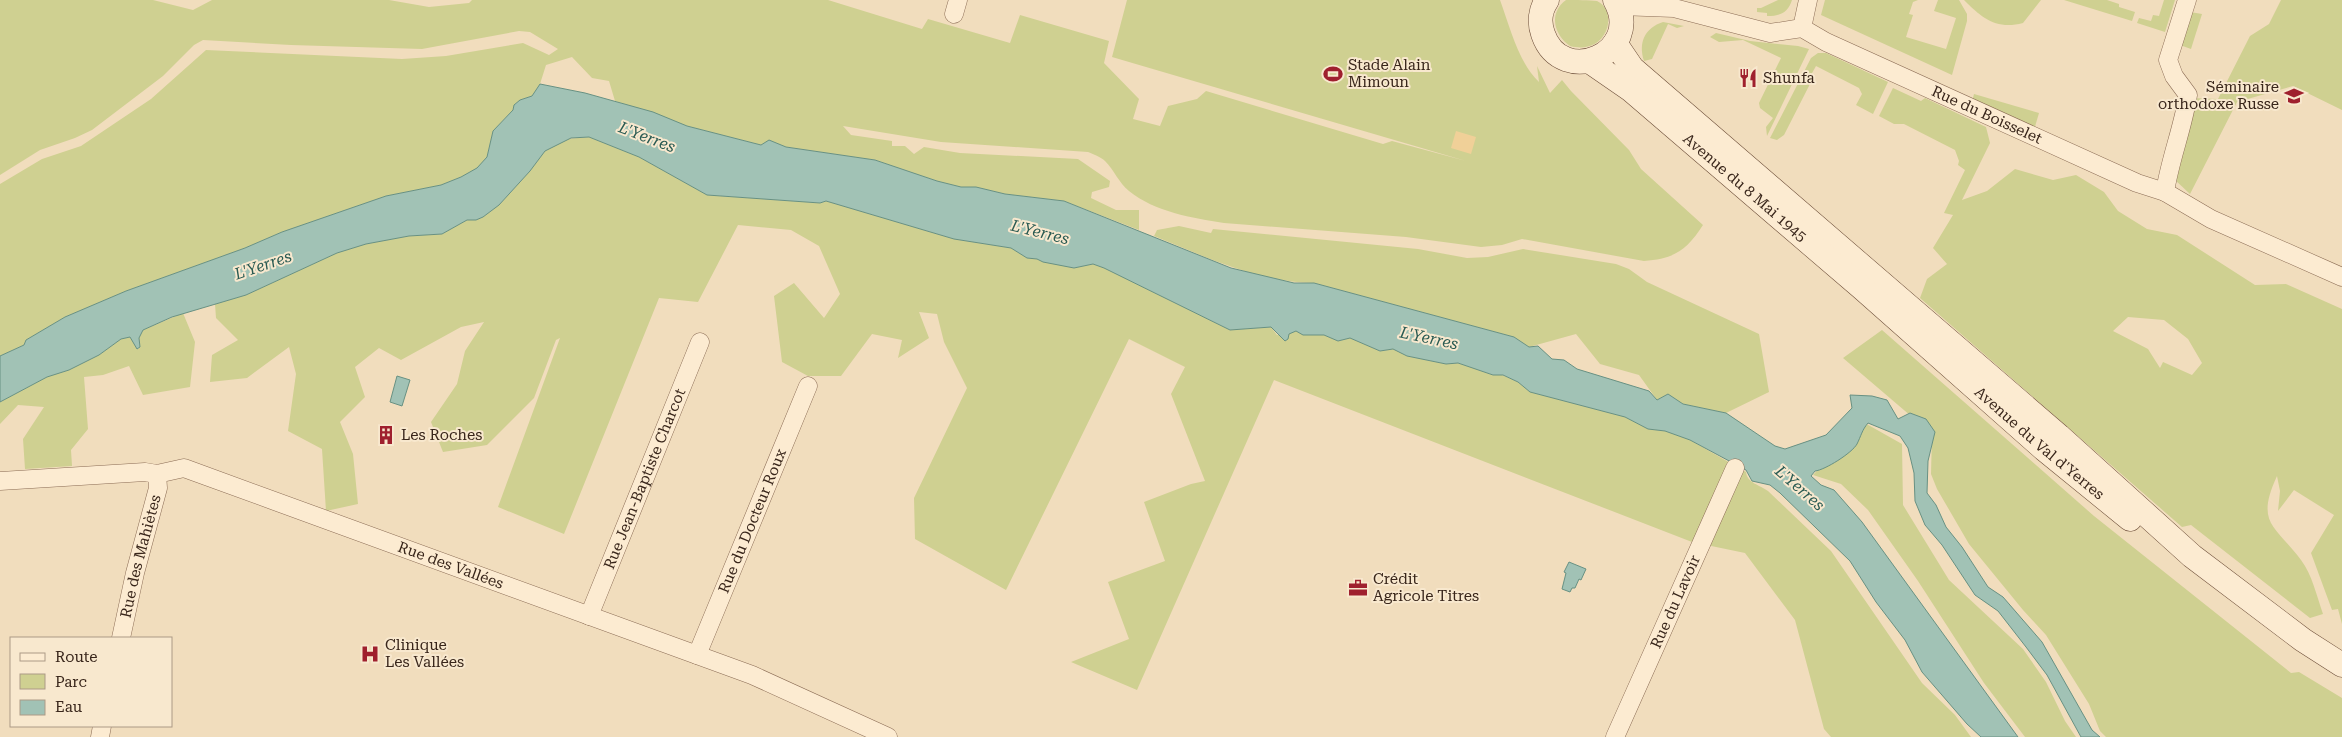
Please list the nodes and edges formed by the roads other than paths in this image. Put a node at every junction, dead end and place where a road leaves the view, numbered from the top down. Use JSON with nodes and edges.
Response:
{"nodes":[{"id":1,"x":1808,"y":0,"type":"edge"},
{"id":2,"x":2187,"y":0,"type":"edge"},
{"id":3,"x":1617,"y":3,"type":"edge"},
{"id":4,"x":1541,"y":5,"type":"edge"},
{"id":5,"x":1802,"y":28,"type":"junction"},
{"id":6,"x":1615,"y":43,"type":"junction"},
{"id":7,"x":1590,"y":61,"type":"junction"},
{"id":8,"x":2172,"y":196,"type":"junction"},
{"id":9,"x":2342,"y":277,"type":"edge"},
{"id":10,"x":1902,"y":312,"type":"junction"},
{"id":11,"x":700,"y":342,"type":"dead end"},
{"id":12,"x":808,"y":386,"type":"dead end"},
{"id":13,"x":1736,"y":468,"type":"dead end"},
{"id":14,"x":157,"y":474,"type":"junction"},
{"id":15,"x":0,"y":482,"type":"edge"},
{"id":16,"x":590,"y":616,"type":"junction"},
{"id":17,"x":121,"y":637,"type":"edge"},
{"id":18,"x":697,"y":655,"type":"junction"},
{"id":19,"x":2342,"y":665,"type":"edge"},
{"id":20,"x":888,"y":737,"type":"edge"},
{"id":21,"x":1616,"y":737,"type":"edge"}],
"edges":[{"from":1,"to":5,"type":"street"},
{"from":2,"to":8,"type":"street"},
{"from":3,"to":5,"type":"street"},
{"from":3,"to":6,"type":"main road"},
{"from":4,"to":7,"type":"main road"},
{"from":5,"to":8,"type":"street","name":"Rue du Boisselet"},
{"from":6,"to":7,"type":"main road"},
{"from":6,"to":10,"type":"main road","name":"Avenue du 8 Mai 1945"},
{"from":7,"to":10,"type":"main road","name":"Avenue du 8 Mai 1945"},
{"from":8,"to":9,"type":"street","name":"Rue du Boisselet"},
{"from":10,"to":19,"type":"main road","name":"Avenue du Val d'Yerres"},
{"from":11,"to":16,"type":"street","name":"Rue Jean-Baptiste Charcot"},
{"from":12,"to":18,"type":"street","name":"Rue du Docteur Roux"},
{"from":13,"to":21,"type":"street","name":"Rue du Lavoir"},
{"from":14,"to":15,"type":"street","name":"Rue des Vallées"},
{"from":14,"to":16,"type":"street","name":"Rue des Vallées"},
{"from":14,"to":17,"type":"street","name":"Rue des Mahiètes"},
{"from":16,"to":18,"type":"street","name":"Rue des Vallées"},
{"from":18,"to":20,"type":"street","name":"Rue des Vallées"}]}
